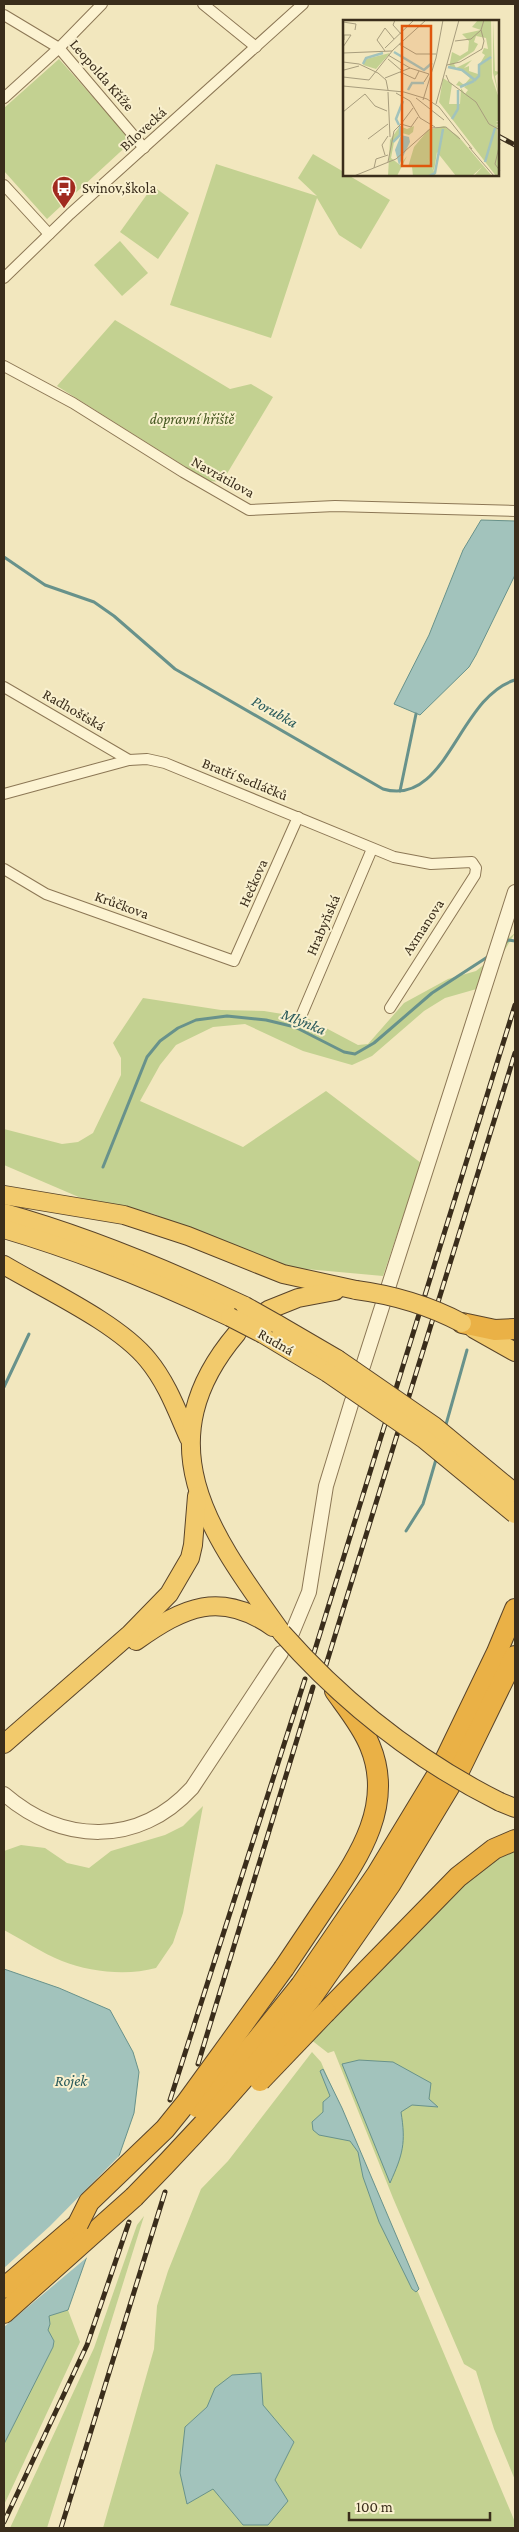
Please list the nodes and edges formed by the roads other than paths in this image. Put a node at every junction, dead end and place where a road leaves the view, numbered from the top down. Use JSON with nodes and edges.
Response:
{"nodes":[{"id":1,"x":102,"y":4,"type":"edge"},
{"id":2,"x":204,"y":4,"type":"edge"},
{"id":3,"x":303,"y":4,"type":"edge"},
{"id":4,"x":4,"y":15,"type":"edge"},
{"id":5,"x":256,"y":47,"type":"junction"},
{"id":6,"x":59,"y":48,"type":"junction"},
{"id":7,"x":4,"y":98,"type":"edge"},
{"id":8,"x":144,"y":148,"type":"junction"},
{"id":9,"x":4,"y":185,"type":"edge"},
{"id":10,"x":49,"y":234,"type":"junction"},
{"id":11,"x":4,"y":278,"type":"edge"},
{"id":12,"x":4,"y":366,"type":"edge"},
{"id":13,"x":515,"y":511,"type":"edge"},
{"id":14,"x":4,"y":686,"type":"edge"},
{"id":15,"x":130,"y":760,"type":"junction"},
{"id":16,"x":4,"y":794,"type":"edge"},
{"id":17,"x":298,"y":817,"type":"junction"},
{"id":18,"x":372,"y":849,"type":"junction"},
{"id":19,"x":472,"y":862,"type":"joint"},
{"id":20,"x":4,"y":869,"type":"edge"},
{"id":21,"x":515,"y":892,"type":"edge"},
{"id":22,"x":234,"y":961,"type":"joint"},
{"id":23,"x":390,"y":1008,"type":"dead end"},
{"id":24,"x":302,"y":1014,"type":"dead end"},
{"id":25,"x":4,"y":1195,"type":"edge"},
{"id":26,"x":4,"y":1213,"type":"edge"},
{"id":27,"x":4,"y":1229,"type":"edge"},
{"id":28,"x":4,"y":1265,"type":"edge"},
{"id":29,"x":356,"y":1290,"type":"junction"},
{"id":30,"x":270,"y":1322,"type":"junction"},
{"id":31,"x":462,"y":1323,"type":"junction"},
{"id":32,"x":233,"y":1325,"type":"junction"},
{"id":33,"x":515,"y":1329,"type":"edge"},
{"id":34,"x":515,"y":1352,"type":"edge"},
{"id":35,"x":332,"y":1366,"type":"junction"},
{"id":36,"x":363,"y":1366,"type":"dead end"},
{"id":37,"x":352,"y":1401,"type":"dead end"},
{"id":38,"x":191,"y":1440,"type":"junction"},
{"id":39,"x":198,"y":1488,"type":"junction"},
{"id":40,"x":515,"y":1493,"type":"edge"},
{"id":41,"x":515,"y":1514,"type":"edge"},
{"id":42,"x":515,"y":1609,"type":"edge"},
{"id":43,"x":263,"y":1615,"type":"junction"},
{"id":44,"x":287,"y":1633,"type":"junction"},
{"id":45,"x":281,"y":1653,"type":"dead end"},
{"id":46,"x":515,"y":1656,"type":"edge"},
{"id":47,"x":334,"y":1689,"type":"junction"},
{"id":48,"x":51,"y":1703,"type":"junction"},
{"id":49,"x":4,"y":1744,"type":"edge"},
{"id":50,"x":448,"y":1773,"type":"junction"},
{"id":51,"x":4,"y":1794,"type":"edge"},
{"id":52,"x":508,"y":1805,"type":"edge"},
{"id":53,"x":515,"y":1840,"type":"edge"},
{"id":54,"x":306,"y":1991,"type":"junction"},
{"id":55,"x":134,"y":2197,"type":"junction"},
{"id":56,"x":78,"y":2224,"type":"junction"},
{"id":57,"x":4,"y":2288,"type":"edge"},
{"id":58,"x":4,"y":2313,"type":"edge"}],
"edges":[{"from":1,"to":6,"type":"street"},
{"from":2,"to":5,"type":"street"},
{"from":3,"to":5,"type":"street","name":"Bílovecká"},
{"from":4,"to":6,"type":"street","name":"Leopolda Kříže"},
{"from":5,"to":8,"type":"street","name":"Bílovecká"},
{"from":6,"to":7,"type":"street"},
{"from":6,"to":8,"type":"street","name":"Leopolda Kříže"},
{"from":8,"to":10,"type":"street","name":"Bílovecká"},
{"from":9,"to":10,"type":"street"},
{"from":10,"to":11,"type":"street","name":"Bílovecká"},
{"from":12,"to":13,"type":"street","name":"Navrátilova"},
{"from":14,"to":15,"type":"street","name":"Radhošťská"},
{"from":15,"to":16,"type":"street","name":"Bratří Sedláčků"},
{"from":15,"to":17,"type":"street","name":"Bratří Sedláčků"},
{"from":17,"to":18,"type":"street","name":"Bratří Sedláčků"},
{"from":17,"to":22,"type":"street","name":"Hečkova"},
{"from":18,"to":19,"type":"street","name":"Bratří Sedláčků"},
{"from":18,"to":24,"type":"street","name":"Hrabyňská"},
{"from":19,"to":23,"type":"street","name":"Axmanova"},
{"from":20,"to":22,"type":"street","name":"Krůčkova"},
{"from":21,"to":36,"type":"street"},
{"from":25,"to":29,"type":"highway"},
{"from":26,"to":30,"type":"highway","name":"Rudná","bridge":true},
{"from":27,"to":32,"type":"highway","name":"Rudná"},
{"from":28,"to":38,"type":"highway"},
{"from":29,"to":30,"type":"highway"},
{"from":29,"to":31,"type":"highway","bridge":true},
{"from":30,"to":32,"type":"highway","name":"Rudná","bridge":true},
{"from":30,"to":35,"type":"highway","name":"Rudná"},
{"from":31,"to":33,"type":"highway"},
{"from":31,"to":34,"type":"highway"},
{"from":32,"to":38,"type":"highway"},
{"from":35,"to":40,"type":"highway","name":"Rudná","bridge":true},
{"from":35,"to":41,"type":"highway","name":"Rudná","bridge":true},
{"from":37,"to":44,"type":"street"},
{"from":38,"to":39,"type":"highway"},
{"from":39,"to":43,"type":"highway"},
{"from":39,"to":48,"type":"highway"},
{"from":42,"to":50,"type":"highway"},
{"from":43,"to":44,"type":"highway"},
{"from":43,"to":48,"type":"highway"},
{"from":44,"to":47,"type":"highway","bridge":true},
{"from":45,"to":51,"type":"street"},
{"from":46,"to":50,"type":"highway"},
{"from":47,"to":52,"type":"highway","bridge":true},
{"from":47,"to":56,"type":"highway","bridge":true},
{"from":48,"to":49,"type":"highway"},
{"from":50,"to":54,"type":"highway"},
{"from":53,"to":55,"type":"highway","bridge":true},
{"from":54,"to":55,"type":"highway","bridge":true},
{"from":54,"to":56,"type":"highway","bridge":true},
{"from":55,"to":58,"type":"highway"},
{"from":56,"to":57,"type":"highway"}]}
